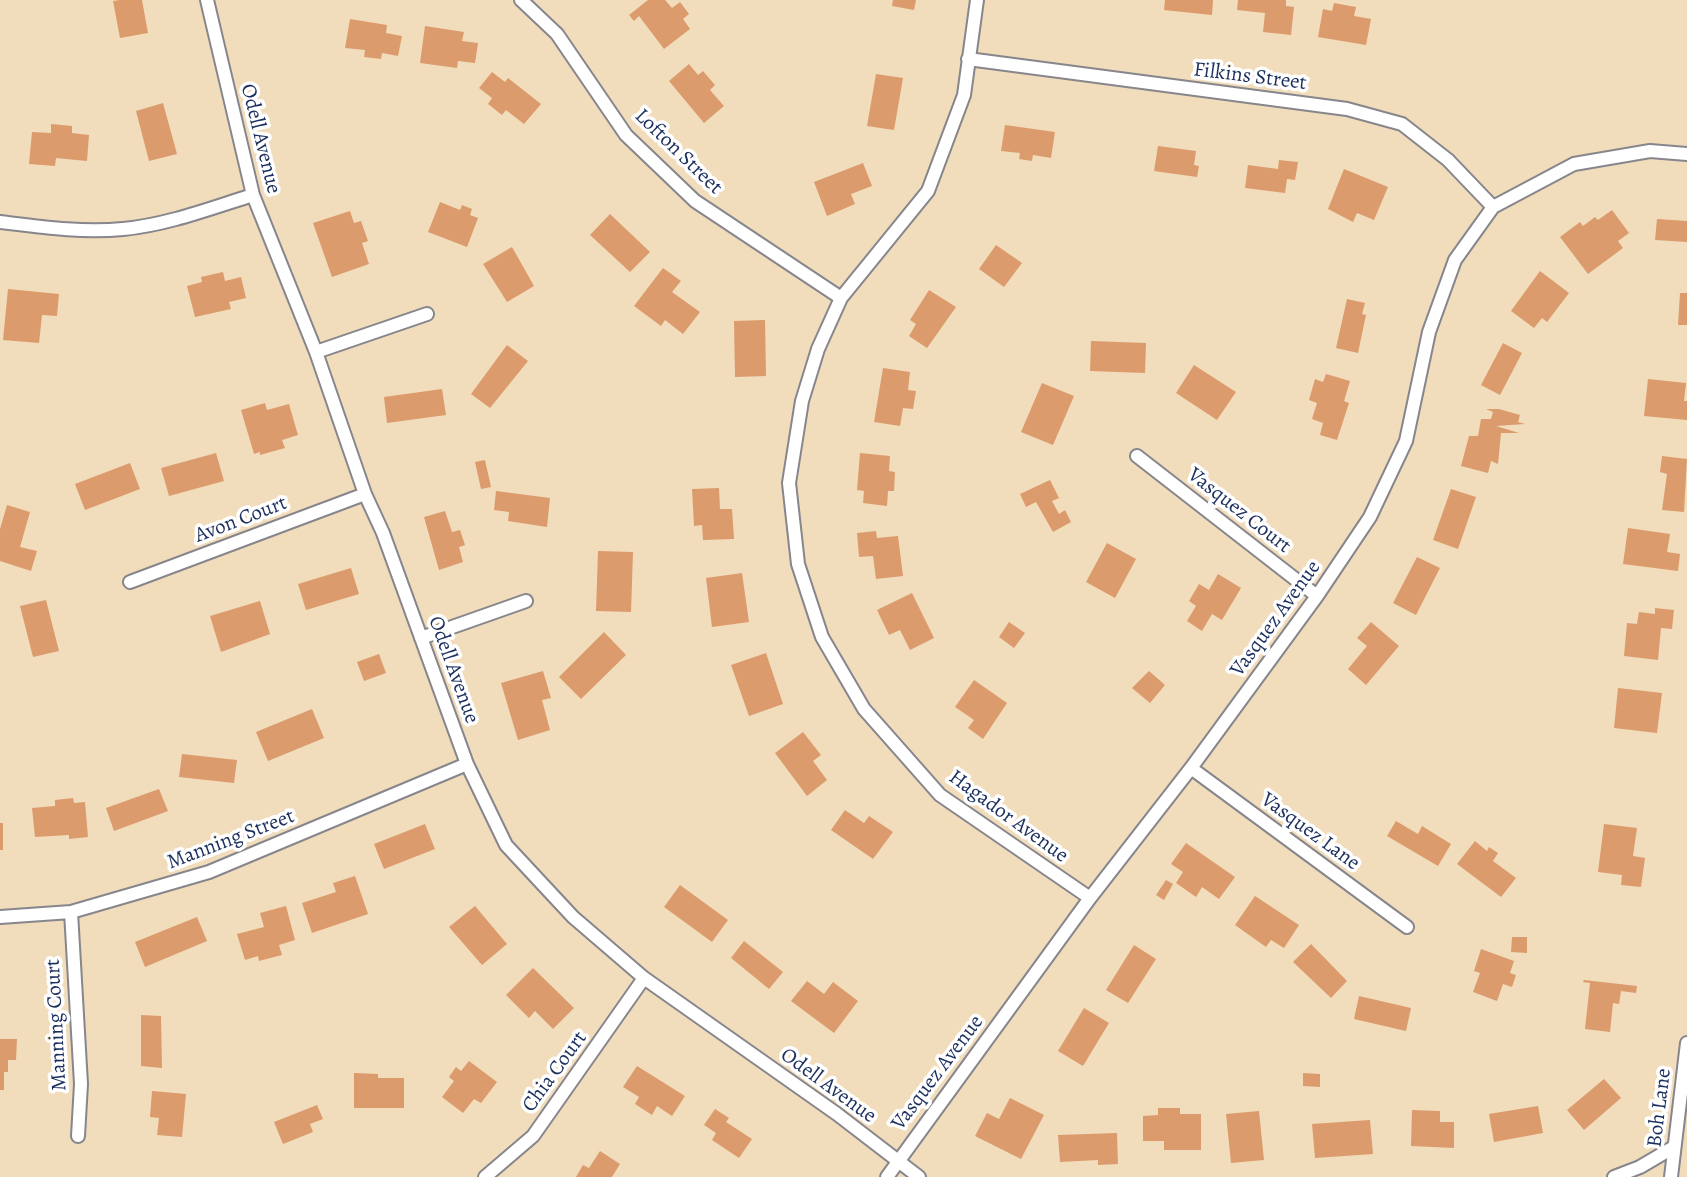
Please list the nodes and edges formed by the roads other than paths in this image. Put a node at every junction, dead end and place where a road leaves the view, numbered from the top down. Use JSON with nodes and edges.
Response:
{"nodes":[{"id":1,"x":207,"y":0,"type":"edge"},
{"id":2,"x":521,"y":0,"type":"edge"},
{"id":3,"x":977,"y":0,"type":"edge"},
{"id":4,"x":968,"y":59,"type":"junction"},
{"id":5,"x":1687,"y":154,"type":"edge"},
{"id":6,"x":253,"y":195,"type":"junction"},
{"id":7,"x":1493,"y":207,"type":"junction"},
{"id":8,"x":0,"y":222,"type":"edge"},
{"id":9,"x":842,"y":298,"type":"junction"},
{"id":10,"x":426,"y":314,"type":"dead end"},
{"id":11,"x":316,"y":352,"type":"junction"},
{"id":12,"x":1137,"y":456,"type":"dead end"},
{"id":13,"x":365,"y":494,"type":"junction"},
{"id":14,"x":130,"y":582,"type":"dead end"},
{"id":15,"x":1317,"y":596,"type":"junction"},
{"id":16,"x":526,"y":601,"type":"dead end"},
{"id":17,"x":421,"y":638,"type":"junction"},
{"id":18,"x":467,"y":764,"type":"junction"},
{"id":19,"x":1191,"y":768,"type":"junction"},
{"id":20,"x":1090,"y":898,"type":"junction"},
{"id":21,"x":71,"y":912,"type":"junction"},
{"id":22,"x":0,"y":918,"type":"edge"},
{"id":23,"x":1406,"y":927,"type":"dead end"},
{"id":24,"x":644,"y":978,"type":"junction"},
{"id":25,"x":1687,"y":1043,"type":"edge"},
{"id":26,"x":78,"y":1136,"type":"dead end"},
{"id":27,"x":1674,"y":1147,"type":"junction"},
{"id":28,"x":897,"y":1161,"type":"junction"},
{"id":29,"x":485,"y":1177,"type":"edge"},
{"id":30,"x":887,"y":1177,"type":"edge"},
{"id":31,"x":919,"y":1177,"type":"edge"},
{"id":32,"x":1614,"y":1177,"type":"edge"},
{"id":33,"x":1671,"y":1177,"type":"edge"}],
"edges":[{"from":1,"to":6,"type":"street","name":"Odell Avenue"},
{"from":2,"to":9,"type":"street","name":"Lofton Street"},
{"from":3,"to":4,"type":"street","name":"Hagador Avenue"},
{"from":4,"to":7,"type":"street","name":"Filkins Street"},
{"from":4,"to":9,"type":"street","name":"Hagador Avenue"},
{"from":5,"to":7,"type":"street","name":"Vasquez Avenue"},
{"from":6,"to":8,"type":"street"},
{"from":6,"to":11,"type":"street","name":"Odell Avenue"},
{"from":7,"to":15,"type":"street","name":"Vasquez Avenue"},
{"from":9,"to":20,"type":"street","name":"Hagador Avenue"},
{"from":10,"to":11,"type":"street"},
{"from":11,"to":13,"type":"street","name":"Odell Avenue"},
{"from":12,"to":15,"type":"street","name":"Vasquez Court"},
{"from":13,"to":14,"type":"street","name":"Avon Court"},
{"from":13,"to":17,"type":"street","name":"Odell Avenue"},
{"from":15,"to":19,"type":"street","name":"Vasquez Avenue"},
{"from":16,"to":17,"type":"street"},
{"from":17,"to":18,"type":"street","name":"Odell Avenue"},
{"from":18,"to":21,"type":"street","name":"Manning Street"},
{"from":18,"to":24,"type":"street","name":"Odell Avenue"},
{"from":19,"to":20,"type":"street","name":"Vasquez Avenue"},
{"from":19,"to":23,"type":"street","name":"Vasquez Lane"},
{"from":20,"to":28,"type":"street","name":"Vasquez Avenue"},
{"from":21,"to":22,"type":"street","name":"Manning Street"},
{"from":21,"to":26,"type":"street","name":"Manning Court"},
{"from":24,"to":28,"type":"street","name":"Odell Avenue"},
{"from":24,"to":29,"type":"street","name":"Chia Court"},
{"from":25,"to":27,"type":"street","name":"Boh Lane"},
{"from":27,"to":32,"type":"street"},
{"from":27,"to":33,"type":"street","name":"Boh Lane"},
{"from":28,"to":30,"type":"street","name":"Vasquez Avenue"},
{"from":28,"to":31,"type":"street","name":"Odell Avenue"}]}
